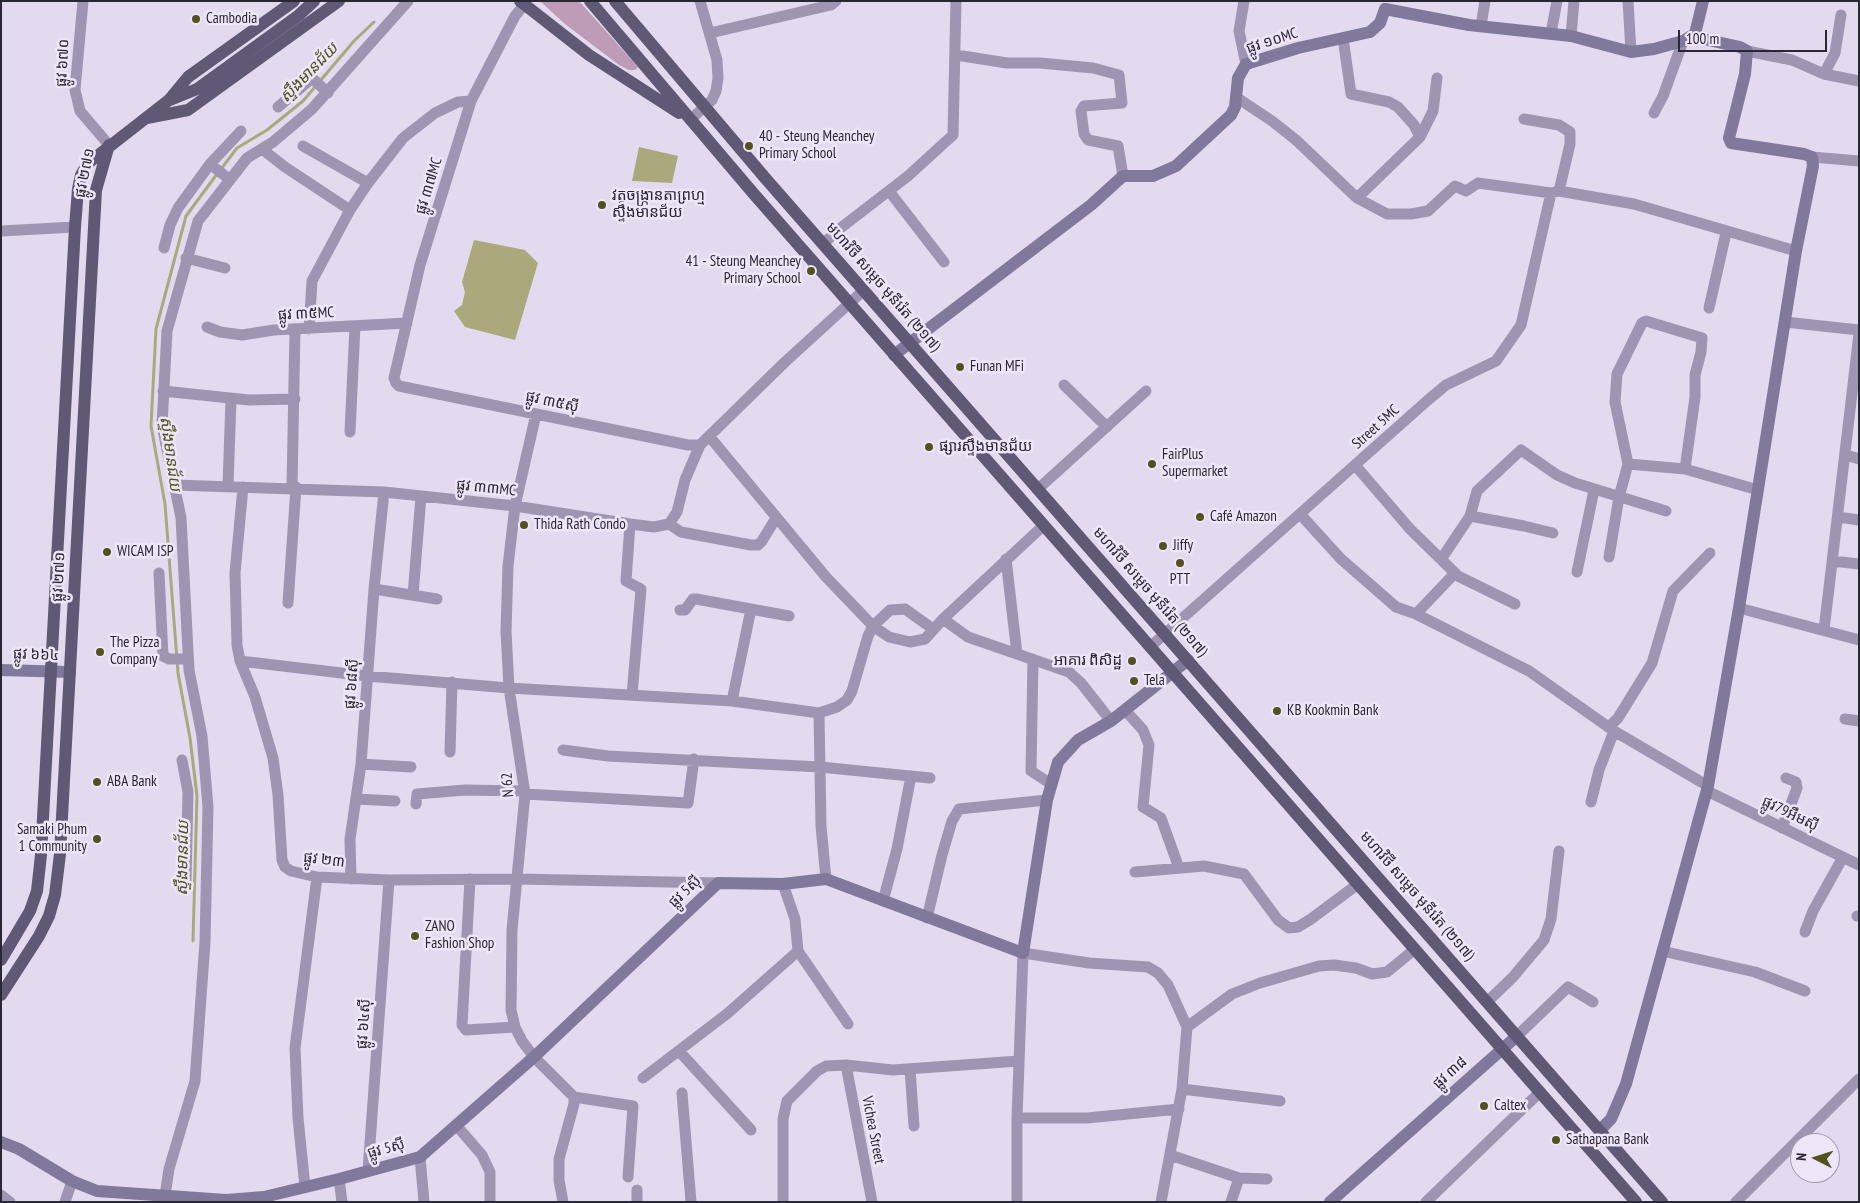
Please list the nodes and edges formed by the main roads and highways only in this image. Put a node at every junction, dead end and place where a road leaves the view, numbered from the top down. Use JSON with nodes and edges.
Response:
{"nodes":[{"id":1,"x":284,"y":1,"type":"edge"},
{"id":2,"x":294,"y":1,"type":"edge"},
{"id":3,"x":314,"y":1,"type":"edge"},
{"id":4,"x":339,"y":1,"type":"edge"},
{"id":5,"x":590,"y":1,"type":"edge"},
{"id":6,"x":615,"y":1,"type":"edge"},
{"id":7,"x":522,"y":3,"type":"edge"},
{"id":8,"x":269,"y":20,"type":"junction"},
{"id":9,"x":169,"y":100,"type":"junction"},
{"id":10,"x":144,"y":119,"type":"junction"},
{"id":11,"x":690,"y":120,"type":"junction"},
{"id":12,"x":109,"y":145,"type":"junction"},
{"id":13,"x":1,"y":960,"type":"edge"},
{"id":14,"x":1,"y":995,"type":"edge"},
{"id":15,"x":1636,"y":1202,"type":"edge"},
{"id":16,"x":1662,"y":1202,"type":"edge"}],
"edges":[{"from":1,"to":8,"type":"main road"},
{"from":2,"to":8,"type":"main road"},
{"from":3,"to":9,"type":"main road"},
{"from":4,"to":10,"type":"main road"},
{"from":5,"to":11,"type":"main road"},
{"from":6,"to":16,"type":"main road","name":"មហាវិថី សម្តេច មុនីរ៉េត (២១៧)"},
{"from":7,"to":11,"type":"main road"},
{"from":8,"to":9,"type":"main road"},
{"from":9,"to":10,"type":"main road"},
{"from":10,"to":12,"type":"main road"},
{"from":11,"to":15,"type":"main road"},
{"from":12,"to":13,"type":"main road","name":"ផ្លូវ ២៧១"},
{"from":12,"to":14,"type":"main road","name":"ផ្លូវ ២៧១"}]}
